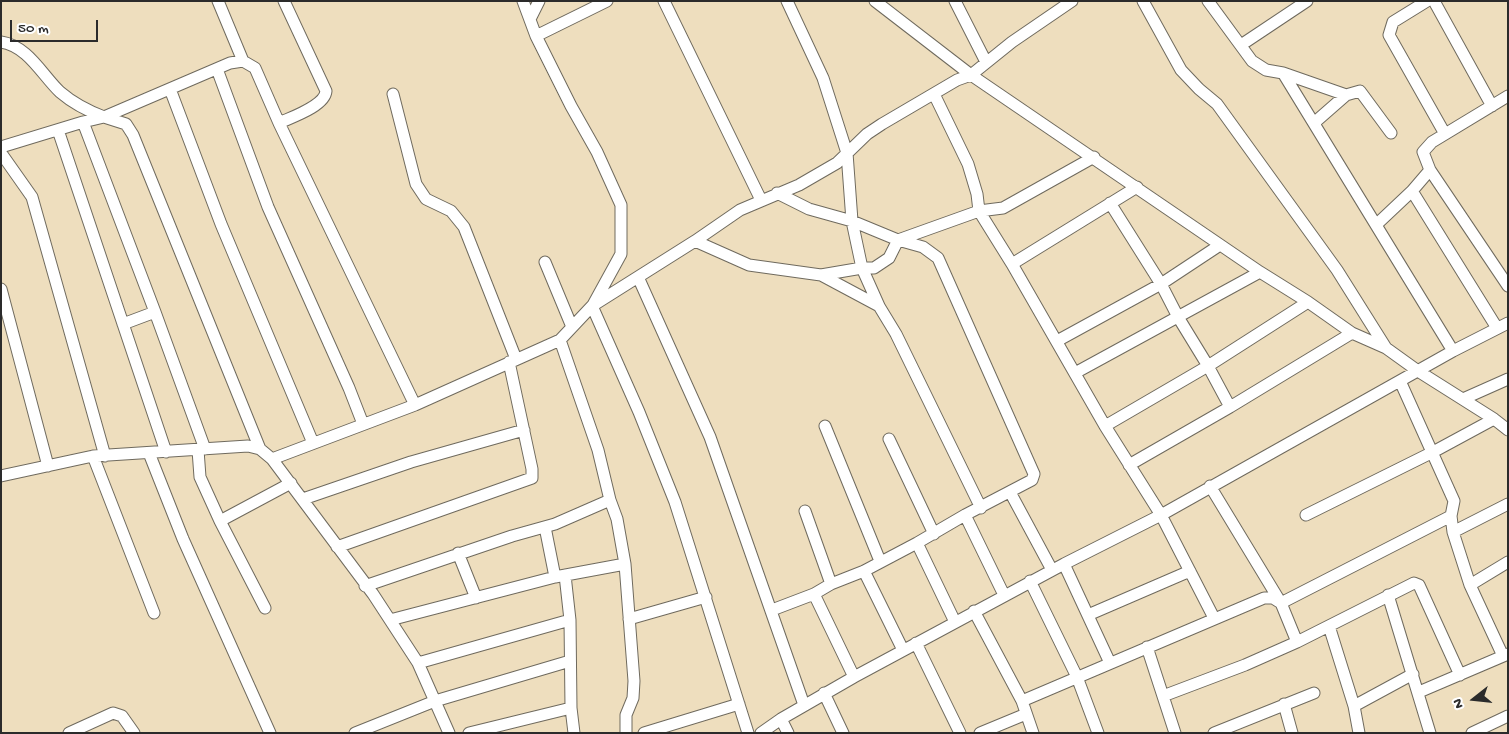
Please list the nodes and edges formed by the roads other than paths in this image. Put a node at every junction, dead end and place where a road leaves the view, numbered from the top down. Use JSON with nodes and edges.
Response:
{"nodes":[{"id":1,"x":218,"y":1,"type":"edge"},
{"id":2,"x":284,"y":1,"type":"edge"},
{"id":3,"x":523,"y":1,"type":"edge"},
{"id":4,"x":538,"y":1,"type":"edge"},
{"id":5,"x":607,"y":1,"type":"edge"},
{"id":6,"x":664,"y":1,"type":"edge"},
{"id":7,"x":788,"y":1,"type":"edge"},
{"id":8,"x":955,"y":1,"type":"edge"},
{"id":9,"x":1072,"y":1,"type":"edge"},
{"id":10,"x":1143,"y":1,"type":"edge"},
{"id":11,"x":1208,"y":1,"type":"edge"},
{"id":12,"x":1307,"y":1,"type":"edge"},
{"id":13,"x":1427,"y":1,"type":"edge"},
{"id":14,"x":1434,"y":1,"type":"edge"},
{"id":15,"x":878,"y":2,"type":"edge"},
{"id":16,"x":530,"y":18,"type":"junction"},
{"id":17,"x":536,"y":36,"type":"junction"},
{"id":18,"x":1,"y":42,"type":"edge"},
{"id":19,"x":1241,"y":46,"type":"junction"},
{"id":20,"x":243,"y":61,"type":"junction"},
{"id":21,"x":986,"y":62,"type":"junction"},
{"id":22,"x":216,"y":69,"type":"junction"},
{"id":23,"x":1283,"y":73,"type":"junction"},
{"id":24,"x":971,"y":75,"type":"junction"},
{"id":25,"x":170,"y":89,"type":"junction"},
{"id":26,"x":393,"y":94,"type":"dead end"},
{"id":27,"x":934,"y":94,"type":"junction"},
{"id":28,"x":1346,"y":95,"type":"junction"},
{"id":29,"x":1506,"y":101,"type":"edge"},
{"id":30,"x":1492,"y":106,"type":"junction"},
{"id":31,"x":104,"y":117,"type":"junction"},
{"id":32,"x":83,"y":122,"type":"junction"},
{"id":33,"x":279,"y":123,"type":"junction"},
{"id":34,"x":1314,"y":123,"type":"junction"},
{"id":35,"x":58,"y":130,"type":"junction"},
{"id":36,"x":1391,"y":133,"type":"dead end"},
{"id":37,"x":1445,"y":134,"type":"junction"},
{"id":38,"x":1,"y":147,"type":"edge"},
{"id":39,"x":1,"y":153,"type":"edge"},
{"id":40,"x":847,"y":153,"type":"junction"},
{"id":41,"x":1094,"y":158,"type":"junction"},
{"id":42,"x":1430,"y":170,"type":"junction"},
{"id":43,"x":1137,"y":187,"type":"junction"},
{"id":44,"x":1412,"y":191,"type":"junction"},
{"id":45,"x":777,"y":194,"type":"junction"},
{"id":46,"x":761,"y":200,"type":"junction"},
{"id":47,"x":1110,"y":203,"type":"junction"},
{"id":48,"x":979,"y":211,"type":"junction"},
{"id":49,"x":852,"y":221,"type":"junction"},
{"id":50,"x":1376,"y":224,"type":"junction"},
{"id":51,"x":898,"y":240,"type":"junction"},
{"id":52,"x":695,"y":241,"type":"junction"},
{"id":53,"x":1220,"y":245,"type":"junction"},
{"id":54,"x":545,"y":262,"type":"dead end"},
{"id":55,"x":1012,"y":264,"type":"junction"},
{"id":56,"x":862,"y":268,"type":"junction"},
{"id":57,"x":1260,"y":272,"type":"junction"},
{"id":58,"x":821,"y":275,"type":"junction"},
{"id":59,"x":638,"y":277,"type":"junction"},
{"id":60,"x":1161,"y":284,"type":"junction"},
{"id":61,"x":1508,"y":286,"type":"edge"},
{"id":62,"x":1,"y":289,"type":"edge"},
{"id":63,"x":1308,"y":302,"type":"junction"},
{"id":64,"x":592,"y":306,"type":"junction"},
{"id":65,"x":879,"y":306,"type":"junction"},
{"id":66,"x":155,"y":312,"type":"junction"},
{"id":67,"x":1178,"y":317,"type":"junction"},
{"id":68,"x":123,"y":324,"type":"junction"},
{"id":69,"x":1502,"y":325,"type":"edge"},
{"id":70,"x":572,"y":327,"type":"junction"},
{"id":71,"x":1352,"y":333,"type":"junction"},
{"id":72,"x":560,"y":340,"type":"junction"},
{"id":73,"x":1057,"y":341,"type":"junction"},
{"id":74,"x":1386,"y":348,"type":"junction"},
{"id":75,"x":1453,"y":351,"type":"junction"},
{"id":76,"x":513,"y":361,"type":"junction"},
{"id":77,"x":1208,"y":366,"type":"junction"},
{"id":78,"x":1418,"y":371,"type":"junction"},
{"id":79,"x":1074,"y":373,"type":"junction"},
{"id":80,"x":1508,"y":378,"type":"edge"},
{"id":81,"x":1400,"y":381,"type":"junction"},
{"id":82,"x":1463,"y":399,"type":"junction"},
{"id":83,"x":415,"y":405,"type":"junction"},
{"id":84,"x":1230,"y":407,"type":"junction"},
{"id":85,"x":1494,"y":419,"type":"junction"},
{"id":86,"x":363,"y":424,"type":"junction"},
{"id":87,"x":825,"y":426,"type":"dead end"},
{"id":88,"x":1105,"y":426,"type":"junction"},
{"id":89,"x":524,"y":430,"type":"junction"},
{"id":90,"x":1508,"y":430,"type":"edge"},
{"id":91,"x":888,"y":439,"type":"dead end"},
{"id":92,"x":313,"y":443,"type":"junction"},
{"id":93,"x":201,"y":449,"type":"junction"},
{"id":94,"x":260,"y":449,"type":"junction"},
{"id":95,"x":166,"y":452,"type":"junction"},
{"id":96,"x":1433,"y":452,"type":"junction"},
{"id":97,"x":149,"y":453,"type":"junction"},
{"id":98,"x":99,"y":456,"type":"junction"},
{"id":99,"x":272,"y":459,"type":"junction"},
{"id":100,"x":1129,"y":465,"type":"junction"},
{"id":101,"x":48,"y":466,"type":"junction"},
{"id":102,"x":1,"y":476,"type":"edge"},
{"id":103,"x":291,"y":483,"type":"junction"},
{"id":104,"x":1210,"y":486,"type":"junction"},
{"id":105,"x":1010,"y":492,"type":"junction"},
{"id":106,"x":303,"y":499,"type":"junction"},
{"id":107,"x":610,"y":500,"type":"junction"},
{"id":108,"x":1508,"y":504,"type":"edge"},
{"id":109,"x":981,"y":508,"type":"junction"},
{"id":110,"x":805,"y":511,"type":"dead end"},
{"id":111,"x":965,"y":515,"type":"junction"},
{"id":112,"x":1161,"y":515,"type":"junction"},
{"id":113,"x":1306,"y":515,"type":"dead end"},
{"id":114,"x":1451,"y":516,"type":"junction"},
{"id":115,"x":220,"y":521,"type":"junction"},
{"id":116,"x":545,"y":527,"type":"junction"},
{"id":117,"x":1453,"y":532,"type":"junction"},
{"id":118,"x":934,"y":534,"type":"junction"},
{"id":119,"x":917,"y":544,"type":"junction"},
{"id":120,"x":337,"y":547,"type":"junction"},
{"id":121,"x":458,"y":554,"type":"junction"},
{"id":122,"x":880,"y":561,"type":"junction"},
{"id":123,"x":1508,"y":562,"type":"edge"},
{"id":124,"x":625,"y":564,"type":"junction"},
{"id":125,"x":1064,"y":564,"type":"junction"},
{"id":126,"x":864,"y":570,"type":"junction"},
{"id":127,"x":1052,"y":570,"type":"junction"},
{"id":128,"x":1190,"y":571,"type":"junction"},
{"id":129,"x":560,"y":576,"type":"junction"},
{"id":130,"x":1030,"y":582,"type":"junction"},
{"id":131,"x":831,"y":584,"type":"junction"},
{"id":132,"x":1470,"y":585,"type":"junction"},
{"id":133,"x":365,"y":586,"type":"junction"},
{"id":134,"x":814,"y":594,"type":"junction"},
{"id":135,"x":1004,"y":595,"type":"junction"},
{"id":136,"x":1388,"y":595,"type":"junction"},
{"id":137,"x":706,"y":597,"type":"junction"},
{"id":138,"x":476,"y":598,"type":"junction"},
{"id":139,"x":1281,"y":603,"type":"junction"},
{"id":140,"x":265,"y":608,"type":"dead end"},
{"id":141,"x":772,"y":610,"type":"junction"},
{"id":142,"x":974,"y":611,"type":"junction"},
{"id":143,"x":154,"y":613,"type":"dead end"},
{"id":144,"x":1088,"y":615,"type":"junction"},
{"id":145,"x":1214,"y":618,"type":"junction"},
{"id":146,"x":629,"y":619,"type":"junction"},
{"id":147,"x":390,"y":620,"type":"junction"},
{"id":148,"x":570,"y":620,"type":"junction"},
{"id":149,"x":955,"y":622,"type":"junction"},
{"id":150,"x":1329,"y":626,"type":"junction"},
{"id":151,"x":1297,"y":642,"type":"junction"},
{"id":152,"x":916,"y":643,"type":"junction"},
{"id":153,"x":1146,"y":647,"type":"junction"},
{"id":154,"x":903,"y":650,"type":"junction"},
{"id":155,"x":1505,"y":655,"type":"edge"},
{"id":156,"x":570,"y":661,"type":"junction"},
{"id":157,"x":418,"y":663,"type":"junction"},
{"id":158,"x":1110,"y":663,"type":"junction"},
{"id":159,"x":1413,"y":674,"type":"junction"},
{"id":160,"x":1460,"y":675,"type":"junction"},
{"id":161,"x":854,"y":676,"type":"junction"},
{"id":162,"x":1077,"y":677,"type":"junction"},
{"id":163,"x":1419,"y":692,"type":"junction"},
{"id":164,"x":824,"y":693,"type":"junction"},
{"id":165,"x":1314,"y":693,"type":"dead end"},
{"id":166,"x":1163,"y":696,"type":"junction"},
{"id":167,"x":435,"y":701,"type":"junction"},
{"id":168,"x":1022,"y":701,"type":"junction"},
{"id":169,"x":739,"y":704,"type":"junction"},
{"id":170,"x":1284,"y":704,"type":"junction"},
{"id":171,"x":804,"y":705,"type":"junction"},
{"id":172,"x":1354,"y":706,"type":"junction"},
{"id":173,"x":571,"y":708,"type":"junction"},
{"id":174,"x":1026,"y":714,"type":"junction"},
{"id":175,"x":1508,"y":716,"type":"edge"},
{"id":176,"x":781,"y":719,"type":"junction"},
{"id":177,"x":377,"y":729,"type":"edge"},
{"id":178,"x":1232,"y":730,"type":"edge"},
{"id":179,"x":985,"y":732,"type":"edge"},
{"id":180,"x":69,"y":733,"type":"edge"},
{"id":181,"x":134,"y":733,"type":"edge"},
{"id":182,"x":270,"y":733,"type":"edge"},
{"id":183,"x":355,"y":733,"type":"edge"},
{"id":184,"x":449,"y":733,"type":"edge"},
{"id":185,"x":469,"y":733,"type":"edge"},
{"id":186,"x":574,"y":733,"type":"edge"},
{"id":187,"x":626,"y":733,"type":"edge"},
{"id":188,"x":644,"y":733,"type":"edge"},
{"id":189,"x":748,"y":733,"type":"edge"},
{"id":190,"x":761,"y":733,"type":"edge"},
{"id":191,"x":788,"y":733,"type":"edge"},
{"id":192,"x":843,"y":733,"type":"edge"},
{"id":193,"x":960,"y":733,"type":"edge"},
{"id":194,"x":1033,"y":733,"type":"edge"},
{"id":195,"x":1098,"y":733,"type":"edge"},
{"id":196,"x":1175,"y":733,"type":"edge"},
{"id":197,"x":1214,"y":733,"type":"edge"},
{"id":198,"x":1292,"y":733,"type":"edge"},
{"id":199,"x":1359,"y":733,"type":"edge"},
{"id":200,"x":1430,"y":733,"type":"edge"},
{"id":201,"x":1472,"y":733,"type":"edge"}],
"edges":[{"from":1,"to":20,"type":"street"},
{"from":2,"to":33,"type":"street"},
{"from":3,"to":16,"type":"street"},
{"from":4,"to":16,"type":"street"},
{"from":5,"to":17,"type":"street"},
{"from":6,"to":46,"type":"street"},
{"from":7,"to":40,"type":"street"},
{"from":8,"to":21,"type":"street"},
{"from":9,"to":21,"type":"street"},
{"from":10,"to":74,"type":"street"},
{"from":11,"to":19,"type":"street"},
{"from":12,"to":19,"type":"street"},
{"from":13,"to":37,"type":"street"},
{"from":14,"to":30,"type":"street"},
{"from":15,"to":24,"type":"street"},
{"from":16,"to":17,"type":"street"},
{"from":17,"to":64,"type":"street"},
{"from":18,"to":31,"type":"street"},
{"from":19,"to":23,"type":"street"},
{"from":20,"to":22,"type":"street"},
{"from":20,"to":33,"type":"street"},
{"from":21,"to":24,"type":"street"},
{"from":22,"to":25,"type":"street"},
{"from":22,"to":86,"type":"street"},
{"from":23,"to":28,"type":"street"},
{"from":23,"to":34,"type":"street"},
{"from":24,"to":27,"type":"street"},
{"from":24,"to":41,"type":"street"},
{"from":25,"to":31,"type":"street"},
{"from":25,"to":92,"type":"street"},
{"from":26,"to":76,"type":"street"},
{"from":27,"to":40,"type":"street"},
{"from":27,"to":48,"type":"street"},
{"from":28,"to":34,"type":"street"},
{"from":28,"to":36,"type":"street"},
{"from":29,"to":30,"type":"street"},
{"from":30,"to":37,"type":"street"},
{"from":31,"to":32,"type":"street"},
{"from":31,"to":94,"type":"street"},
{"from":32,"to":35,"type":"street"},
{"from":32,"to":66,"type":"street"},
{"from":33,"to":83,"type":"street"},
{"from":34,"to":50,"type":"street"},
{"from":35,"to":38,"type":"street"},
{"from":35,"to":68,"type":"street"},
{"from":37,"to":42,"type":"street"},
{"from":39,"to":98,"type":"street"},
{"from":40,"to":45,"type":"street"},
{"from":40,"to":49,"type":"street"},
{"from":41,"to":43,"type":"street"},
{"from":41,"to":48,"type":"street"},
{"from":42,"to":44,"type":"street"},
{"from":42,"to":61,"type":"street"},
{"from":43,"to":47,"type":"street"},
{"from":43,"to":53,"type":"street"},
{"from":44,"to":50,"type":"street"},
{"from":44,"to":69,"type":"street"},
{"from":45,"to":46,"type":"street"},
{"from":45,"to":49,"type":"street"},
{"from":46,"to":52,"type":"street"},
{"from":47,"to":55,"type":"street"},
{"from":47,"to":60,"type":"street"},
{"from":48,"to":51,"type":"street"},
{"from":48,"to":55,"type":"street"},
{"from":49,"to":51,"type":"street"},
{"from":49,"to":56,"type":"street"},
{"from":50,"to":75,"type":"street"},
{"from":51,"to":56,"type":"street"},
{"from":51,"to":105,"type":"street"},
{"from":52,"to":58,"type":"street"},
{"from":52,"to":59,"type":"street"},
{"from":53,"to":57,"type":"street"},
{"from":53,"to":60,"type":"street"},
{"from":54,"to":70,"type":"street"},
{"from":55,"to":73,"type":"street"},
{"from":56,"to":58,"type":"street"},
{"from":56,"to":65,"type":"street"},
{"from":57,"to":63,"type":"street"},
{"from":57,"to":67,"type":"street"},
{"from":58,"to":65,"type":"street"},
{"from":59,"to":64,"type":"street"},
{"from":59,"to":141,"type":"street"},
{"from":60,"to":67,"type":"street"},
{"from":60,"to":73,"type":"street"},
{"from":62,"to":101,"type":"street"},
{"from":63,"to":71,"type":"street"},
{"from":63,"to":77,"type":"street"},
{"from":64,"to":70,"type":"street"},
{"from":64,"to":137,"type":"street"},
{"from":65,"to":109,"type":"street"},
{"from":66,"to":68,"type":"street"},
{"from":66,"to":93,"type":"street"},
{"from":67,"to":77,"type":"street"},
{"from":67,"to":79,"type":"street"},
{"from":68,"to":95,"type":"street"},
{"from":69,"to":75,"type":"street"},
{"from":70,"to":72,"type":"street"},
{"from":71,"to":74,"type":"street"},
{"from":71,"to":84,"type":"street"},
{"from":72,"to":76,"type":"street"},
{"from":72,"to":107,"type":"street"},
{"from":73,"to":79,"type":"street"},
{"from":74,"to":78,"type":"street"},
{"from":75,"to":78,"type":"street"},
{"from":76,"to":83,"type":"street"},
{"from":76,"to":89,"type":"street"},
{"from":77,"to":84,"type":"street"},
{"from":77,"to":88,"type":"street"},
{"from":78,"to":81,"type":"street"},
{"from":78,"to":82,"type":"street"},
{"from":79,"to":88,"type":"street"},
{"from":80,"to":82,"type":"street"},
{"from":81,"to":96,"type":"street"},
{"from":81,"to":104,"type":"street"},
{"from":82,"to":85,"type":"street"},
{"from":83,"to":86,"type":"street"},
{"from":84,"to":100,"type":"street"},
{"from":85,"to":90,"type":"street"},
{"from":85,"to":96,"type":"street"},
{"from":86,"to":92,"type":"street"},
{"from":87,"to":122,"type":"street"},
{"from":88,"to":100,"type":"street"},
{"from":89,"to":106,"type":"street"},
{"from":89,"to":120,"type":"street"},
{"from":91,"to":118,"type":"street"},
{"from":92,"to":99,"type":"street"},
{"from":93,"to":94,"type":"street"},
{"from":93,"to":95,"type":"street"},
{"from":93,"to":115,"type":"street"},
{"from":94,"to":99,"type":"street"},
{"from":95,"to":97,"type":"street"},
{"from":96,"to":113,"type":"street"},
{"from":96,"to":114,"type":"street"},
{"from":97,"to":98,"type":"street"},
{"from":97,"to":182,"type":"street"},
{"from":98,"to":101,"type":"street"},
{"from":98,"to":143,"type":"street"},
{"from":99,"to":103,"type":"street"},
{"from":100,"to":112,"type":"street"},
{"from":101,"to":102,"type":"street"},
{"from":103,"to":106,"type":"street"},
{"from":103,"to":115,"type":"street"},
{"from":104,"to":112,"type":"street"},
{"from":104,"to":139,"type":"street"},
{"from":105,"to":109,"type":"street"},
{"from":105,"to":127,"type":"street"},
{"from":106,"to":120,"type":"street"},
{"from":107,"to":116,"type":"street"},
{"from":107,"to":124,"type":"street"},
{"from":108,"to":117,"type":"street"},
{"from":109,"to":111,"type":"street"},
{"from":110,"to":131,"type":"street"},
{"from":111,"to":118,"type":"street"},
{"from":111,"to":135,"type":"street"},
{"from":112,"to":125,"type":"street"},
{"from":112,"to":128,"type":"street"},
{"from":114,"to":117,"type":"street"},
{"from":114,"to":139,"type":"street"},
{"from":115,"to":140,"type":"street"},
{"from":116,"to":121,"type":"street"},
{"from":116,"to":129,"type":"street"},
{"from":117,"to":132,"type":"street"},
{"from":118,"to":119,"type":"street"},
{"from":119,"to":122,"type":"street"},
{"from":119,"to":149,"type":"street"},
{"from":120,"to":133,"type":"street"},
{"from":121,"to":133,"type":"street"},
{"from":121,"to":138,"type":"street"},
{"from":122,"to":126,"type":"street"},
{"from":123,"to":132,"type":"street"},
{"from":124,"to":129,"type":"street"},
{"from":124,"to":146,"type":"street"},
{"from":125,"to":127,"type":"street"},
{"from":125,"to":144,"type":"street"},
{"from":126,"to":131,"type":"street"},
{"from":126,"to":154,"type":"street"},
{"from":127,"to":130,"type":"street"},
{"from":128,"to":144,"type":"street"},
{"from":128,"to":145,"type":"street"},
{"from":129,"to":138,"type":"street"},
{"from":129,"to":148,"type":"street"},
{"from":130,"to":135,"type":"street"},
{"from":130,"to":162,"type":"street"},
{"from":131,"to":134,"type":"street"},
{"from":132,"to":155,"type":"street"},
{"from":133,"to":147,"type":"street"},
{"from":134,"to":141,"type":"street"},
{"from":134,"to":161,"type":"street"},
{"from":135,"to":142,"type":"street"},
{"from":136,"to":150,"type":"street"},
{"from":136,"to":159,"type":"street"},
{"from":136,"to":160,"type":"street"},
{"from":137,"to":146,"type":"street"},
{"from":137,"to":169,"type":"street"},
{"from":138,"to":147,"type":"street"},
{"from":139,"to":145,"type":"street"},
{"from":139,"to":151,"type":"street"},
{"from":141,"to":171,"type":"street"},
{"from":142,"to":149,"type":"street"},
{"from":142,"to":168,"type":"street"},
{"from":144,"to":158,"type":"street"},
{"from":145,"to":153,"type":"street"},
{"from":146,"to":187,"type":"street"},
{"from":147,"to":157,"type":"street"},
{"from":148,"to":156,"type":"street"},
{"from":148,"to":157,"type":"street"},
{"from":149,"to":152,"type":"street"},
{"from":150,"to":151,"type":"street"},
{"from":150,"to":172,"type":"street"},
{"from":151,"to":166,"type":"street"},
{"from":152,"to":154,"type":"street"},
{"from":152,"to":193,"type":"street"},
{"from":153,"to":158,"type":"street"},
{"from":153,"to":166,"type":"street"},
{"from":154,"to":161,"type":"street"},
{"from":155,"to":160,"type":"street"},
{"from":156,"to":167,"type":"street"},
{"from":156,"to":173,"type":"street"},
{"from":157,"to":167,"type":"street"},
{"from":158,"to":162,"type":"street"},
{"from":159,"to":163,"type":"street"},
{"from":159,"to":172,"type":"street"},
{"from":160,"to":163,"type":"street"},
{"from":161,"to":164,"type":"street"},
{"from":162,"to":168,"type":"street"},
{"from":162,"to":195,"type":"street"},
{"from":163,"to":200,"type":"street"},
{"from":164,"to":171,"type":"street"},
{"from":164,"to":192,"type":"street"},
{"from":165,"to":170,"type":"street"},
{"from":166,"to":196,"type":"street"},
{"from":167,"to":177,"type":"street"},
{"from":167,"to":184,"type":"street"},
{"from":168,"to":174,"type":"street"},
{"from":169,"to":188,"type":"street"},
{"from":169,"to":189,"type":"street"},
{"from":170,"to":178,"type":"street"},
{"from":170,"to":198,"type":"street"},
{"from":171,"to":176,"type":"street"},
{"from":172,"to":199,"type":"street"},
{"from":173,"to":185,"type":"street"},
{"from":173,"to":186,"type":"street"},
{"from":174,"to":179,"type":"street"},
{"from":174,"to":194,"type":"street"},
{"from":175,"to":201,"type":"street"},
{"from":176,"to":190,"type":"street"},
{"from":176,"to":191,"type":"street"},
{"from":177,"to":183,"type":"street"},
{"from":178,"to":197,"type":"street"},
{"from":180,"to":181,"type":"street"}]}
